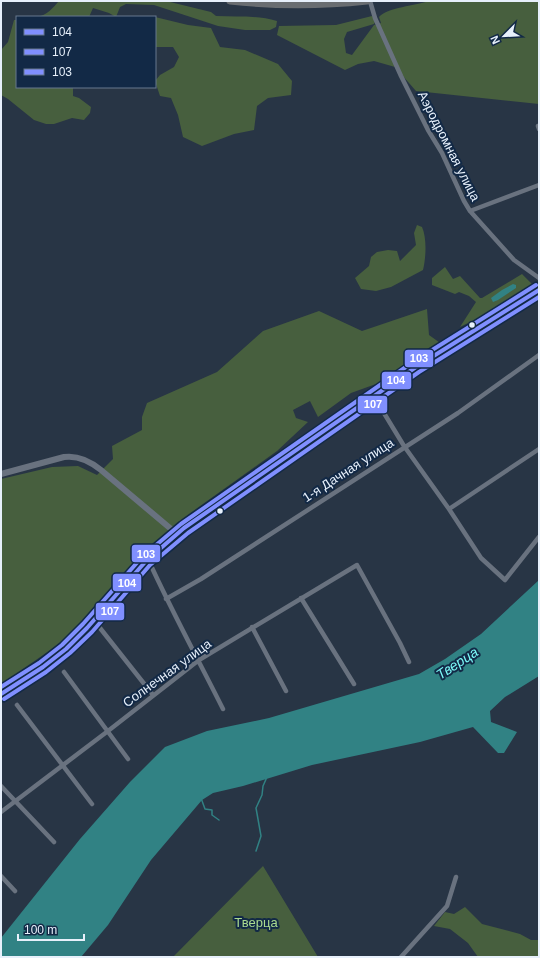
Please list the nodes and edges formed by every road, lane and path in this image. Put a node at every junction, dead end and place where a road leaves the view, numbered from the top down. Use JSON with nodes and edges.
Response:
{"nodes":[{"id":1,"x":230,"y":1,"type":"edge"},
{"id":2,"x":367,"y":1,"type":"edge"},
{"id":3,"x":370,"y":1,"type":"edge"},
{"id":4,"x":539,"y":184,"type":"edge"},
{"id":5,"x":470,"y":211,"type":"junction"},
{"id":6,"x":539,"y":278,"type":"edge"},
{"id":7,"x":539,"y":290,"type":"edge"},
{"id":8,"x":539,"y":355,"type":"edge"},
{"id":9,"x":374,"y":396,"type":"junction"},
{"id":10,"x":404,"y":446,"type":"junction"},
{"id":11,"x":539,"y":448,"type":"edge"},
{"id":12,"x":1,"y":474,"type":"edge"},
{"id":13,"x":449,"y":509,"type":"junction"},
{"id":14,"x":177,"y":534,"type":"junction"},
{"id":15,"x":539,"y":537,"type":"edge"},
{"id":16,"x":148,"y":559,"type":"junction"},
{"id":17,"x":301,"y":598,"type":"junction"},
{"id":18,"x":166,"y":599,"type":"junction"},
{"id":19,"x":252,"y":627,"type":"junction"},
{"id":20,"x":100,"y":628,"type":"dead end"},
{"id":21,"x":199,"y":660,"type":"junction"},
{"id":22,"x":409,"y":662,"type":"dead end"},
{"id":23,"x":64,"y":672,"type":"dead end"},
{"id":24,"x":354,"y":684,"type":"dead end"},
{"id":25,"x":286,"y":691,"type":"dead end"},
{"id":26,"x":1,"y":694,"type":"edge"},
{"id":27,"x":153,"y":695,"type":"junction"},
{"id":28,"x":17,"y":705,"type":"dead end"},
{"id":29,"x":223,"y":709,"type":"dead end"},
{"id":30,"x":108,"y":731,"type":"junction"},
{"id":31,"x":128,"y":759,"type":"dead end"},
{"id":32,"x":63,"y":765,"type":"junction"},
{"id":33,"x":1,"y":786,"type":"edge"},
{"id":34,"x":15,"y":801,"type":"junction"},
{"id":35,"x":92,"y":804,"type":"dead end"},
{"id":36,"x":1,"y":812,"type":"edge"},
{"id":37,"x":54,"y":842,"type":"dead end"},
{"id":38,"x":1,"y":876,"type":"edge"},
{"id":39,"x":456,"y":876,"type":"dead end"},
{"id":40,"x":16,"y":891,"type":"dead end"},
{"id":41,"x":401,"y":957,"type":"edge"}],
"edges":[{"from":1,"to":2,"type":"main road"},
{"from":3,"to":5,"type":"street","name":"Аэродромная улица"},
{"from":4,"to":5,"type":"street"},
{"from":5,"to":6,"type":"street","name":"Аэродромная улица"},
{"from":7,"to":9,"type":"main road"},
{"from":8,"to":10,"type":"street","name":"1-я Дачная улица"},
{"from":9,"to":10,"type":"street"},
{"from":9,"to":14,"type":"main road"},
{"from":10,"to":13,"type":"street"},
{"from":10,"to":18,"type":"street","name":"1-я Дачная улица"},
{"from":11,"to":13,"type":"street"},
{"from":12,"to":14,"type":"street"},
{"from":13,"to":15,"type":"street"},
{"from":14,"to":16,"type":"main road"},
{"from":16,"to":18,"type":"street"},
{"from":16,"to":26,"type":"main road"},
{"from":17,"to":19,"type":"street","name":"Солнечная улица"},
{"from":17,"to":22,"type":"street","name":"Солнечная улица"},
{"from":17,"to":24,"type":"street"},
{"from":18,"to":21,"type":"street"},
{"from":19,"to":21,"type":"street","name":"Солнечная улица"},
{"from":19,"to":25,"type":"street"},
{"from":20,"to":27,"type":"street"},
{"from":21,"to":27,"type":"street","name":"Солнечная улица"},
{"from":21,"to":29,"type":"street"},
{"from":23,"to":30,"type":"street"},
{"from":27,"to":30,"type":"street","name":"Солнечная улица"},
{"from":28,"to":32,"type":"street"},
{"from":30,"to":31,"type":"street"},
{"from":30,"to":32,"type":"street","name":"Солнечная улица"},
{"from":32,"to":34,"type":"street","name":"Солнечная улица"},
{"from":32,"to":35,"type":"street"},
{"from":33,"to":34,"type":"street"},
{"from":34,"to":36,"type":"street","name":"Солнечная улица"},
{"from":34,"to":37,"type":"street"},
{"from":38,"to":40,"type":"street"},
{"from":39,"to":41,"type":"street"}]}
